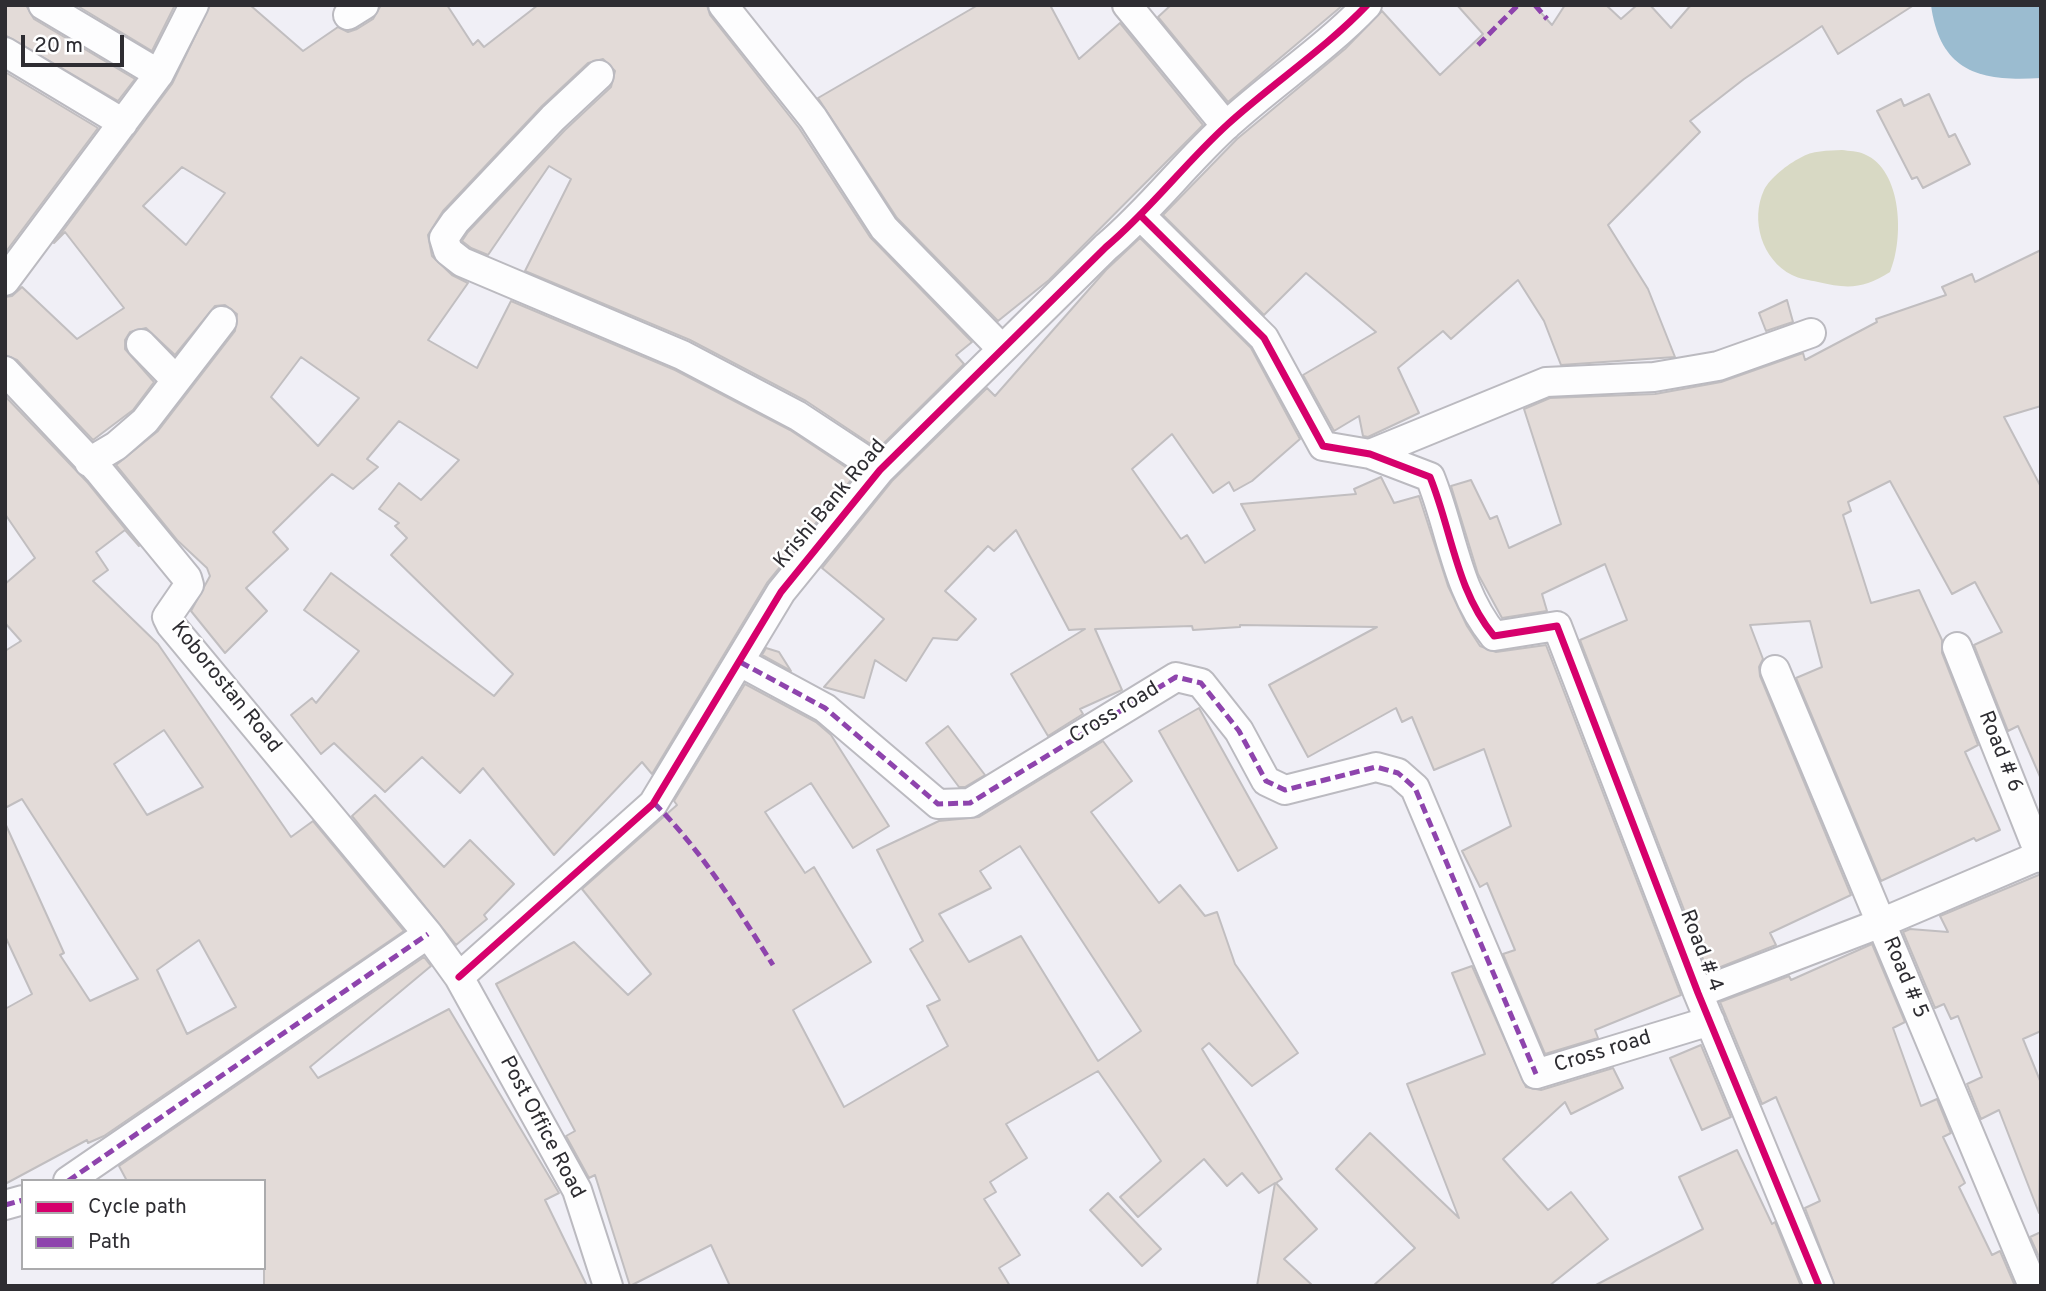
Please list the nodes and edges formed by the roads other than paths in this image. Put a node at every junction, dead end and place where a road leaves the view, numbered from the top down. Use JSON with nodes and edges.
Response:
{"nodes":[{"id":1,"x":43,"y":5,"type":"edge"},
{"id":2,"x":194,"y":5,"type":"edge"},
{"id":3,"x":723,"y":5,"type":"edge"},
{"id":4,"x":1127,"y":5,"type":"edge"},
{"id":5,"x":1367,"y":5,"type":"edge"},
{"id":6,"x":5,"y":52,"type":"edge"},
{"id":7,"x":159,"y":74,"type":"junction"},
{"id":8,"x":599,"y":75,"type":"dead end"},
{"id":9,"x":123,"y":123,"type":"junction"},
{"id":10,"x":1226,"y":126,"type":"junction"},
{"id":11,"x":1142,"y":216,"type":"junction"},
{"id":12,"x":5,"y":281,"type":"edge"},
{"id":13,"x":222,"y":321,"type":"dead end"},
{"id":14,"x":1811,"y":333,"type":"dead end"},
{"id":15,"x":141,"y":344,"type":"dead end"},
{"id":16,"x":1001,"y":348,"type":"junction"},
{"id":17,"x":5,"y":371,"type":"edge"},
{"id":18,"x":176,"y":380,"type":"junction"},
{"id":19,"x":1370,"y":454,"type":"junction"},
{"id":20,"x":89,"y":462,"type":"junction"},
{"id":21,"x":880,"y":470,"type":"junction"},
{"id":22,"x":1957,"y":647,"type":"dead end"},
{"id":23,"x":740,"y":662,"type":"junction"},
{"id":24,"x":1775,"y":670,"type":"dead end"},
{"id":25,"x":2040,"y":856,"type":"edge"},
{"id":26,"x":1881,"y":923,"type":"junction"},
{"id":27,"x":428,"y":934,"type":"junction"},
{"id":28,"x":459,"y":977,"type":"junction"},
{"id":29,"x":1698,"y":993,"type":"junction"},
{"id":30,"x":1710,"y":1021,"type":"junction"},
{"id":31,"x":71,"y":1179,"type":"edge"},
{"id":32,"x":608,"y":1286,"type":"edge"},
{"id":33,"x":1819,"y":1286,"type":"edge"},
{"id":34,"x":2033,"y":1286,"type":"edge"}],
"edges":[{"from":1,"to":7,"type":"street"},
{"from":2,"to":7,"type":"street"},
{"from":3,"to":16,"type":"street"},
{"from":4,"to":10,"type":"street"},
{"from":5,"to":10,"type":"street","name":"Krishi Bank Road"},
{"from":6,"to":9,"type":"street"},
{"from":7,"to":9,"type":"street"},
{"from":8,"to":21,"type":"street"},
{"from":9,"to":12,"type":"street"},
{"from":10,"to":11,"type":"street","name":"Krishi Bank Road"},
{"from":11,"to":16,"type":"street","name":"Krishi Bank Road"},
{"from":11,"to":19,"type":"street"},
{"from":13,"to":18,"type":"street"},
{"from":14,"to":19,"type":"street"},
{"from":15,"to":18,"type":"street"},
{"from":16,"to":21,"type":"street","name":"Krishi Bank Road"},
{"from":17,"to":20,"type":"street","name":"Koborostan Road"},
{"from":18,"to":20,"type":"street"},
{"from":19,"to":29,"type":"street","name":"Road # 4"},
{"from":20,"to":27,"type":"street","name":"Koborostan Road"},
{"from":21,"to":23,"type":"street","name":"Krishi Bank Road"},
{"from":22,"to":25,"type":"street","name":"Road # 6"},
{"from":23,"to":28,"type":"street","name":"Krishi Bank Road"},
{"from":23,"to":30,"type":"street","name":"Cross road"},
{"from":24,"to":26,"type":"street","name":"Road # 5"},
{"from":25,"to":26,"type":"street"},
{"from":26,"to":29,"type":"street"},
{"from":26,"to":34,"type":"street","name":"Road # 5"},
{"from":27,"to":28,"type":"street","name":"Koborostan Road"},
{"from":27,"to":31,"type":"street"},
{"from":28,"to":32,"type":"street","name":"Post Office Road"},
{"from":29,"to":30,"type":"street","name":"Road # 4"},
{"from":30,"to":33,"type":"street","name":"Road # 4"}]}
